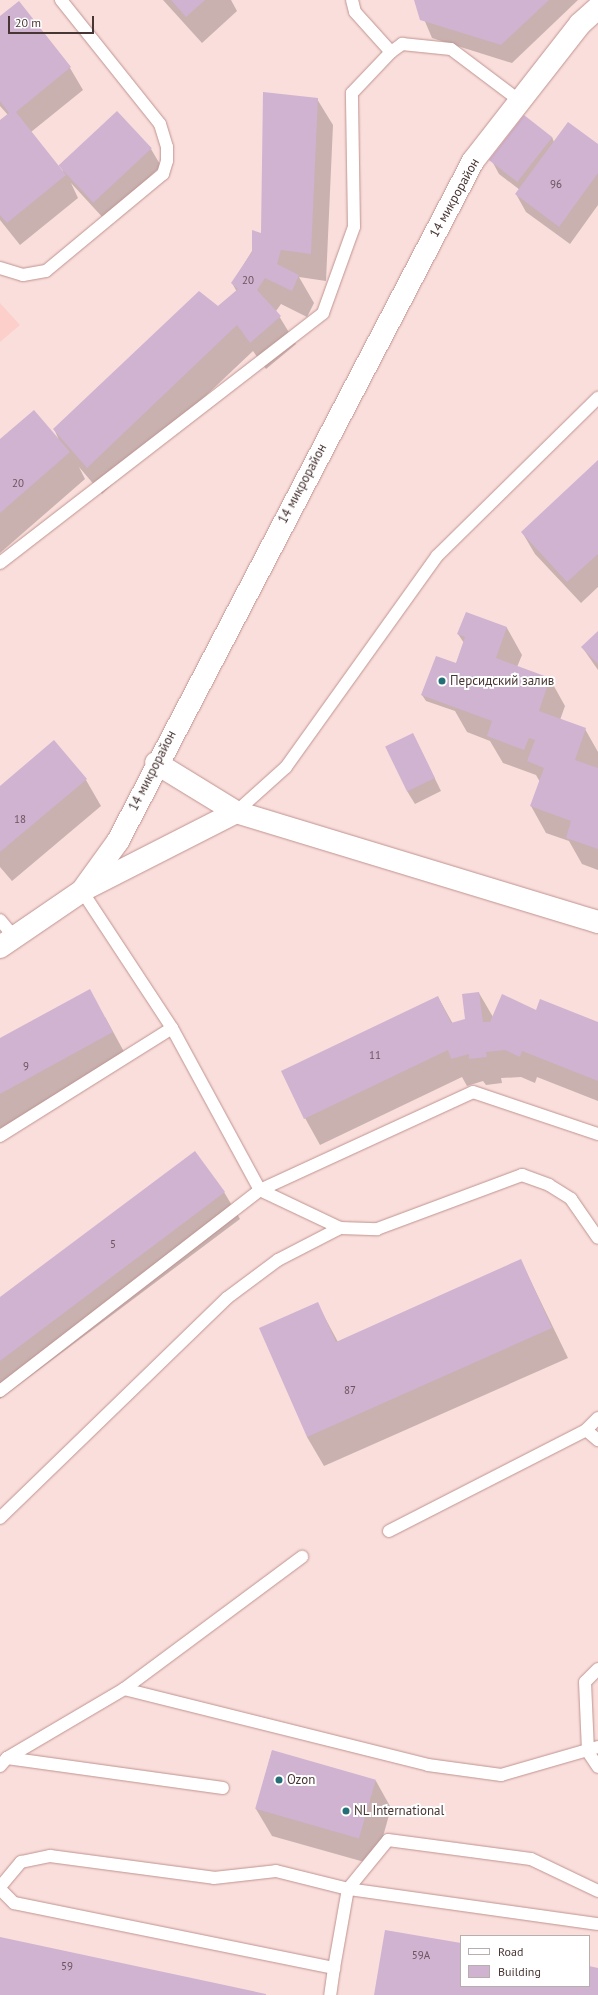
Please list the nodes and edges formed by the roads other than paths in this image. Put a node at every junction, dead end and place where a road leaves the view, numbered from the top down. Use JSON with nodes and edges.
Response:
{"nodes":[{"id":1,"x":61,"y":0,"type":"edge"},
{"id":2,"x":352,"y":0,"type":"edge"},
{"id":3,"x":598,"y":8,"type":"edge"},
{"id":4,"x":391,"y":52,"type":"junction"},
{"id":5,"x":520,"y":101,"type":"junction"},
{"id":6,"x":0,"y":268,"type":"edge"},
{"id":7,"x":598,"y":398,"type":"edge"},
{"id":8,"x":0,"y":563,"type":"edge"},
{"id":9,"x":156,"y":763,"type":"junction"},
{"id":10,"x":236,"y":812,"type":"junction"},
{"id":11,"x":82,"y":891,"type":"junction"},
{"id":12,"x":0,"y":920,"type":"edge"},
{"id":13,"x":598,"y":922,"type":"edge"},
{"id":14,"x":8,"y":943,"type":"edge"},
{"id":15,"x":172,"y":1028,"type":"junction"},
{"id":16,"x":598,"y":1134,"type":"edge"},
{"id":17,"x":0,"y":1136,"type":"edge"},
{"id":18,"x":260,"y":1190,"type":"junction"},
{"id":19,"x":340,"y":1228,"type":"junction"},
{"id":20,"x":598,"y":1238,"type":"edge"},
{"id":21,"x":0,"y":1391,"type":"edge"},
{"id":22,"x":598,"y":1418,"type":"edge"},
{"id":23,"x":586,"y":1430,"type":"junction"},
{"id":24,"x":598,"y":1440,"type":"edge"},
{"id":25,"x":0,"y":1518,"type":"edge"},
{"id":26,"x":389,"y":1531,"type":"dead end"},
{"id":27,"x":302,"y":1557,"type":"dead end"},
{"id":28,"x":598,"y":1669,"type":"edge"},
{"id":29,"x":124,"y":1689,"type":"junction"},
{"id":30,"x":593,"y":1750,"type":"edge"},
{"id":31,"x":4,"y":1762,"type":"edge"},
{"id":32,"x":598,"y":1767,"type":"edge"},
{"id":33,"x":223,"y":1788,"type":"dead end"},
{"id":34,"x":0,"y":1888,"type":"edge"},
{"id":35,"x":348,"y":1889,"type":"junction"},
{"id":36,"x":598,"y":1891,"type":"edge"},
{"id":37,"x":598,"y":1924,"type":"edge"},
{"id":38,"x":334,"y":1968,"type":"junction"},
{"id":39,"x":330,"y":1995,"type":"edge"}],
"edges":[{"from":1,"to":6,"type":"lane"},
{"from":2,"to":4,"type":"lane"},
{"from":3,"to":5,"type":"street","name":"14 микрорайон"},
{"from":4,"to":5,"type":"lane"},
{"from":4,"to":8,"type":"lane"},
{"from":5,"to":9,"type":"street","name":"14 микрорайон"},
{"from":7,"to":10,"type":"lane"},
{"from":9,"to":10,"type":"street"},
{"from":9,"to":11,"type":"street","name":"14 микрорайон"},
{"from":10,"to":11,"type":"street"},
{"from":10,"to":13,"type":"street"},
{"from":11,"to":14,"type":"street","name":"14 микрорайон"},
{"from":11,"to":15,"type":"lane"},
{"from":12,"to":14,"type":"lane"},
{"from":15,"to":17,"type":"lane"},
{"from":15,"to":18,"type":"lane"},
{"from":16,"to":18,"type":"lane"},
{"from":18,"to":19,"type":"lane"},
{"from":18,"to":21,"type":"lane"},
{"from":19,"to":20,"type":"lane"},
{"from":19,"to":25,"type":"lane"},
{"from":22,"to":23,"type":"lane"},
{"from":23,"to":24,"type":"lane"},
{"from":23,"to":26,"type":"lane"},
{"from":27,"to":29,"type":"lane"},
{"from":28,"to":30,"type":"lane"},
{"from":29,"to":30,"type":"lane"},
{"from":29,"to":31,"type":"lane"},
{"from":30,"to":32,"type":"lane"},
{"from":31,"to":33,"type":"lane"},
{"from":34,"to":35,"type":"lane"},
{"from":34,"to":38,"type":"lane"},
{"from":35,"to":36,"type":"lane"},
{"from":35,"to":37,"type":"lane"},
{"from":35,"to":38,"type":"lane"},
{"from":38,"to":39,"type":"lane"}]}
